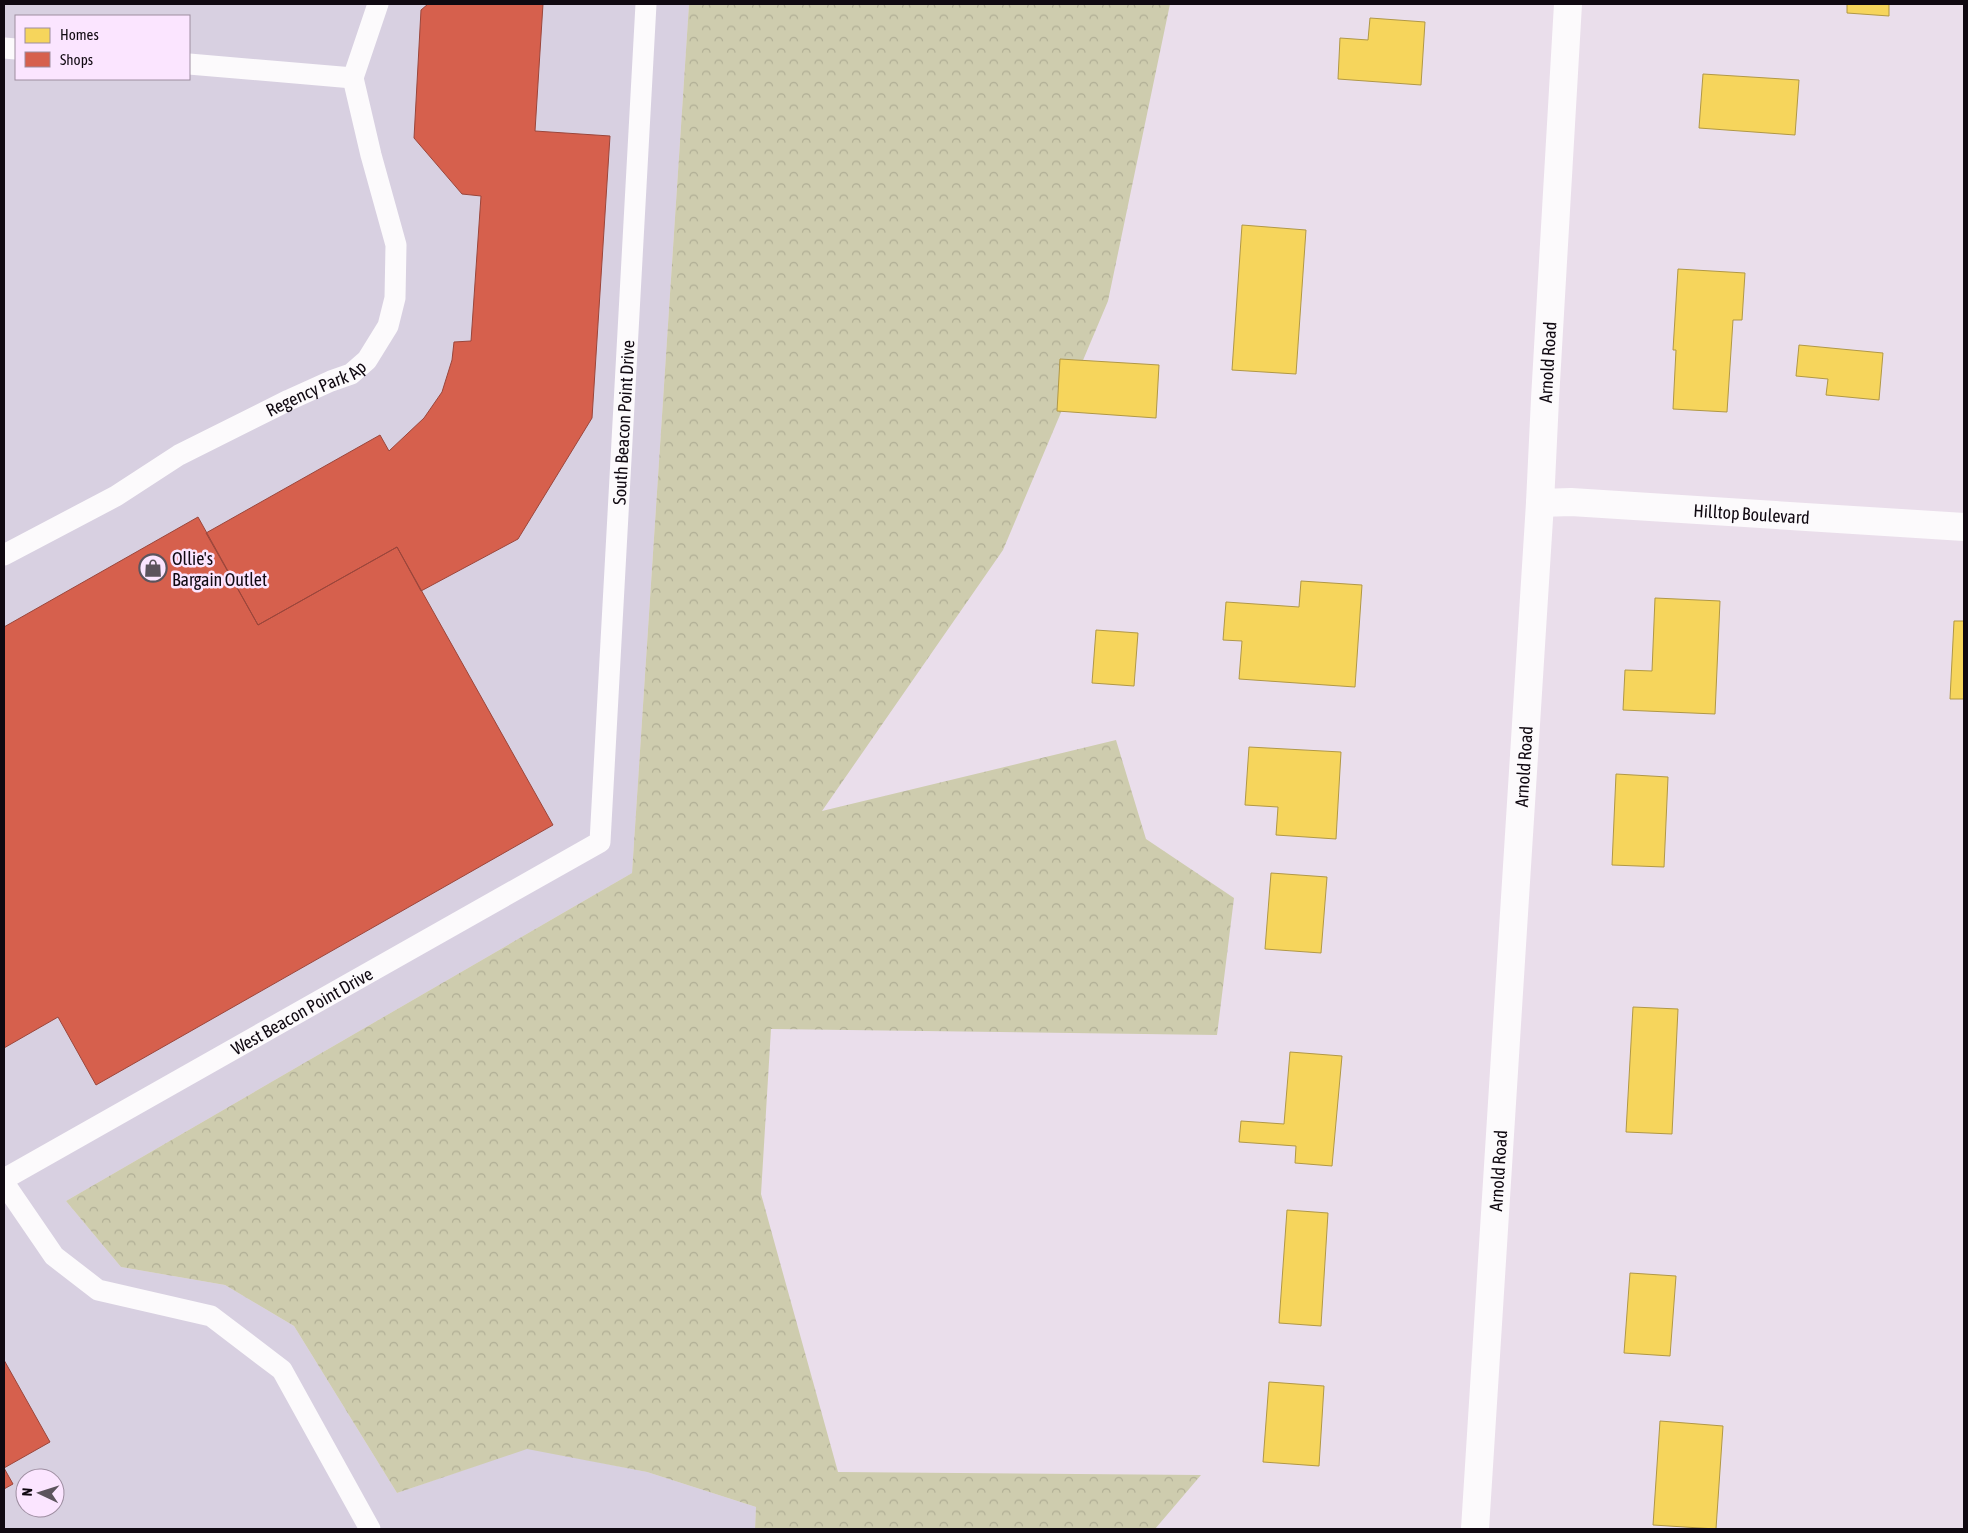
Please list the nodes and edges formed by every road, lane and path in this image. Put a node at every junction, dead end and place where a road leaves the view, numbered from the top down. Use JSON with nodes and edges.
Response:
{"nodes":[{"id":1,"x":378,"y":4,"type":"edge"},
{"id":2,"x":646,"y":4,"type":"edge"},
{"id":3,"x":1568,"y":4,"type":"edge"},
{"id":4,"x":190,"y":64,"type":"edge"},
{"id":5,"x":353,"y":78,"type":"junction"},
{"id":6,"x":1540,"y":503,"type":"junction"},
{"id":7,"x":1964,"y":527,"type":"edge"},
{"id":8,"x":4,"y":555,"type":"edge"},
{"id":9,"x":600,"y":842,"type":"joint"},
{"id":10,"x":4,"y":1181,"type":"edge"},
{"id":11,"x":370,"y":1529,"type":"edge"},
{"id":12,"x":1475,"y":1529,"type":"edge"}],
"edges":[{"from":1,"to":5,"type":"lane"},
{"from":2,"to":9,"type":"lane","name":"South Beacon Point Drive"},
{"from":3,"to":6,"type":"street","name":"Arnold Road"},
{"from":4,"to":5,"type":"lane"},
{"from":5,"to":8,"type":"lane","name":"Regency Park Ap"},
{"from":6,"to":7,"type":"street","name":"Hilltop Boulevard"},
{"from":6,"to":12,"type":"street","name":"Arnold Road"},
{"from":9,"to":10,"type":"lane","name":"West Beacon Point Drive"},
{"from":10,"to":11,"type":"lane"}]}
